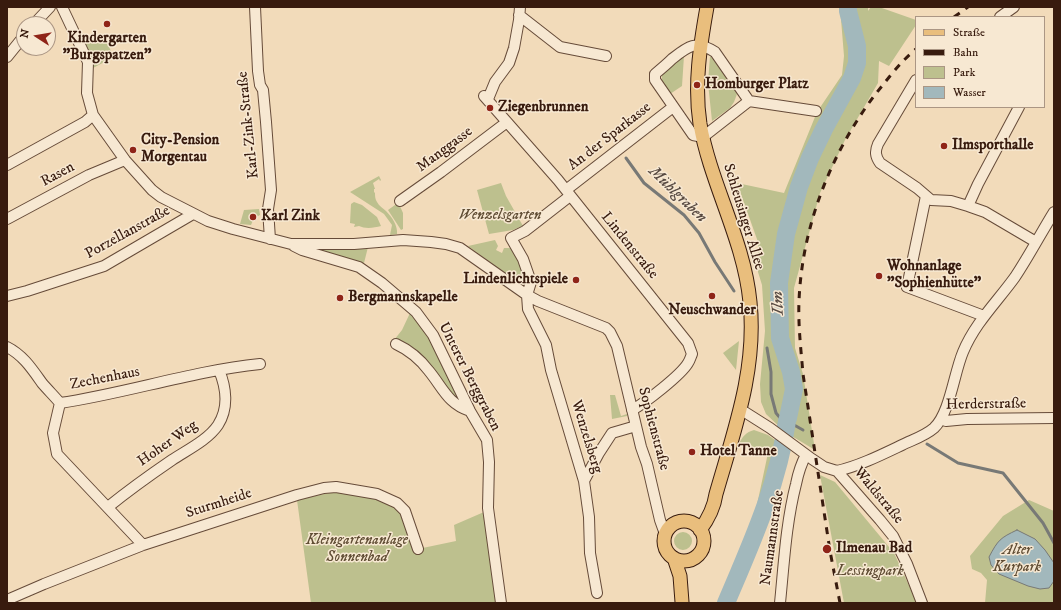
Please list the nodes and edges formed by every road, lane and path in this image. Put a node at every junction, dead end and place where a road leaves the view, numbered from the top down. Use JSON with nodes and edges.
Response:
{"nodes":[{"id":1,"x":50,"y":7,"type":"edge"},
{"id":2,"x":62,"y":7,"type":"edge"},
{"id":3,"x":255,"y":7,"type":"edge"},
{"id":4,"x":706,"y":7,"type":"edge"},
{"id":5,"x":1014,"y":7,"type":"edge"},
{"id":6,"x":520,"y":11,"type":"edge"},
{"id":7,"x":42,"y":16,"type":"edge"},
{"id":8,"x":1001,"y":16,"type":"edge"},
{"id":9,"x":700,"y":45,"type":"junction"},
{"id":10,"x":16,"y":46,"type":"edge"},
{"id":11,"x":606,"y":56,"type":"dead end"},
{"id":12,"x":7,"y":57,"type":"edge"},
{"id":13,"x":915,"y":82,"type":"edge"},
{"id":14,"x":749,"y":100,"type":"junction"},
{"id":15,"x":673,"y":107,"type":"junction"},
{"id":16,"x":1018,"y":108,"type":"edge"},
{"id":17,"x":816,"y":111,"type":"dead end"},
{"id":18,"x":93,"y":115,"type":"junction"},
{"id":19,"x":507,"y":122,"type":"junction"},
{"id":20,"x":703,"y":138,"type":"junction"},
{"id":21,"x":125,"y":160,"type":"junction"},
{"id":22,"x":7,"y":166,"type":"edge"},
{"id":23,"x":568,"y":193,"type":"junction"},
{"id":24,"x":926,"y":196,"type":"junction"},
{"id":25,"x":400,"y":201,"type":"dead end"},
{"id":26,"x":968,"y":206,"type":"junction"},
{"id":27,"x":1054,"y":212,"type":"edge"},
{"id":28,"x":193,"y":214,"type":"junction"},
{"id":29,"x":7,"y":219,"type":"edge"},
{"id":30,"x":270,"y":239,"type":"junction"},
{"id":31,"x":1036,"y":242,"type":"junction"},
{"id":32,"x":291,"y":244,"type":"junction"},
{"id":33,"x":527,"y":295,"type":"junction"},
{"id":34,"x":7,"y":296,"type":"edge"},
{"id":35,"x":984,"y":316,"type":"junction"},
{"id":36,"x":396,"y":344,"type":"dead end"},
{"id":37,"x":7,"y":347,"type":"edge"},
{"id":38,"x":260,"y":364,"type":"dead end"},
{"id":39,"x":218,"y":370,"type":"junction"},
{"id":40,"x":60,"y":402,"type":"junction"},
{"id":41,"x":740,"y":409,"type":"junction"},
{"id":42,"x":632,"y":410,"type":"junction"},
{"id":43,"x":470,"y":411,"type":"junction"},
{"id":44,"x":1054,"y":418,"type":"edge"},
{"id":45,"x":941,"y":419,"type":"junction"},
{"id":46,"x":636,"y":426,"type":"junction"},
{"id":47,"x":806,"y":455,"type":"junction"},
{"id":48,"x":837,"y":471,"type":"junction"},
{"id":49,"x":584,"y":481,"type":"junction"},
{"id":50,"x":108,"y":507,"type":"junction"},
{"id":51,"x":696,"y":526,"type":"junction"},
{"id":52,"x":665,"y":534,"type":"junction"},
{"id":53,"x":143,"y":545,"type":"junction"},
{"id":54,"x":418,"y":549,"type":"dead end"},
{"id":55,"x":674,"y":558,"type":"junction"},
{"id":56,"x":689,"y":560,"type":"junction"},
{"id":57,"x":597,"y":593,"type":"dead end"},
{"id":58,"x":7,"y":600,"type":"edge"},
{"id":59,"x":501,"y":603,"type":"edge"},
{"id":60,"x":682,"y":603,"type":"edge"},
{"id":61,"x":780,"y":603,"type":"edge"},
{"id":62,"x":922,"y":603,"type":"edge"}],
"edges":[{"from":1,"to":7,"type":"street"},
{"from":2,"to":18,"type":"street"},
{"from":3,"to":30,"type":"street","name":"Karl-Zink-Straße"},
{"from":4,"to":9,"type":"main road"},
{"from":5,"to":8,"type":"street"},
{"from":6,"to":11,"type":"street"},
{"from":6,"to":19,"type":"street","name":"Lindenstraße"},
{"from":9,"to":14,"type":"street"},
{"from":9,"to":15,"type":"street"},
{"from":9,"to":20,"type":"main road"},
{"from":10,"to":12,"type":"street"},
{"from":13,"to":24,"type":"street"},
{"from":14,"to":17,"type":"street"},
{"from":14,"to":20,"type":"street"},
{"from":15,"to":20,"type":"street"},
{"from":15,"to":23,"type":"street","name":"An der Sparkasse"},
{"from":16,"to":26,"type":"street"},
{"from":18,"to":21,"type":"street"},
{"from":18,"to":22,"type":"street"},
{"from":19,"to":23,"type":"street","name":"Lindenstraße"},
{"from":19,"to":25,"type":"street","name":"Manggasse"},
{"from":20,"to":41,"type":"main road","name":"Schleusinger Allee"},
{"from":21,"to":28,"type":"street"},
{"from":21,"to":29,"type":"street","name":"Rasen"},
{"from":23,"to":33,"type":"street","name":"An der Sparkasse"},
{"from":23,"to":42,"type":"street","name":"Lindenstraße"},
{"from":24,"to":26,"type":"street"},
{"from":24,"to":35,"type":"street"},
{"from":26,"to":31,"type":"street"},
{"from":27,"to":31,"type":"street"},
{"from":28,"to":30,"type":"street"},
{"from":28,"to":34,"type":"street","name":"Porzellanstraße"},
{"from":30,"to":32,"type":"street"},
{"from":31,"to":35,"type":"street"},
{"from":32,"to":33,"type":"street"},
{"from":32,"to":43,"type":"street","name":"Unterer Berggraben"},
{"from":33,"to":42,"type":"street","name":"Sophienstraße"},
{"from":33,"to":49,"type":"street","name":"Wenzelsberg"},
{"from":35,"to":45,"type":"street"},
{"from":36,"to":43,"type":"street"},
{"from":37,"to":40,"type":"street"},
{"from":38,"to":39,"type":"street","name":"Zechenhaus"},
{"from":39,"to":40,"type":"street","name":"Zechenhaus"},
{"from":39,"to":50,"type":"street","name":"Hoher Weg"},
{"from":40,"to":50,"type":"street","name":"Zechenhaus"},
{"from":41,"to":47,"type":"street","name":"Waldstraße"},
{"from":41,"to":51,"type":"main road","name":"Schleusinger Allee"},
{"from":42,"to":46,"type":"street","name":"Sophienstraße"},
{"from":43,"to":59,"type":"street","name":"Unterer Berggraben"},
{"from":44,"to":45,"type":"street","name":"Herderstraße"},
{"from":45,"to":48,"type":"street","name":"Herderstraße"},
{"from":46,"to":49,"type":"street"},
{"from":46,"to":52,"type":"street","name":"Sophienstraße"},
{"from":47,"to":48,"type":"street","name":"Waldstraße"},
{"from":47,"to":61,"type":"street","name":"Naumannstraße"},
{"from":48,"to":62,"type":"street","name":"Waldstraße"},
{"from":49,"to":57,"type":"street","name":"Wenzelsberg"},
{"from":50,"to":53,"type":"street","name":"Zechenhaus"},
{"from":51,"to":52,"type":"main road"},
{"from":51,"to":56,"type":"main road"},
{"from":52,"to":55,"type":"main road"},
{"from":53,"to":54,"type":"street","name":"Sturmheide"},
{"from":53,"to":58,"type":"street","name":"Sturmheide"},
{"from":55,"to":56,"type":"main road"},
{"from":55,"to":60,"type":"main road"},
{"from":56,"to":60,"type":"main road"}]}
